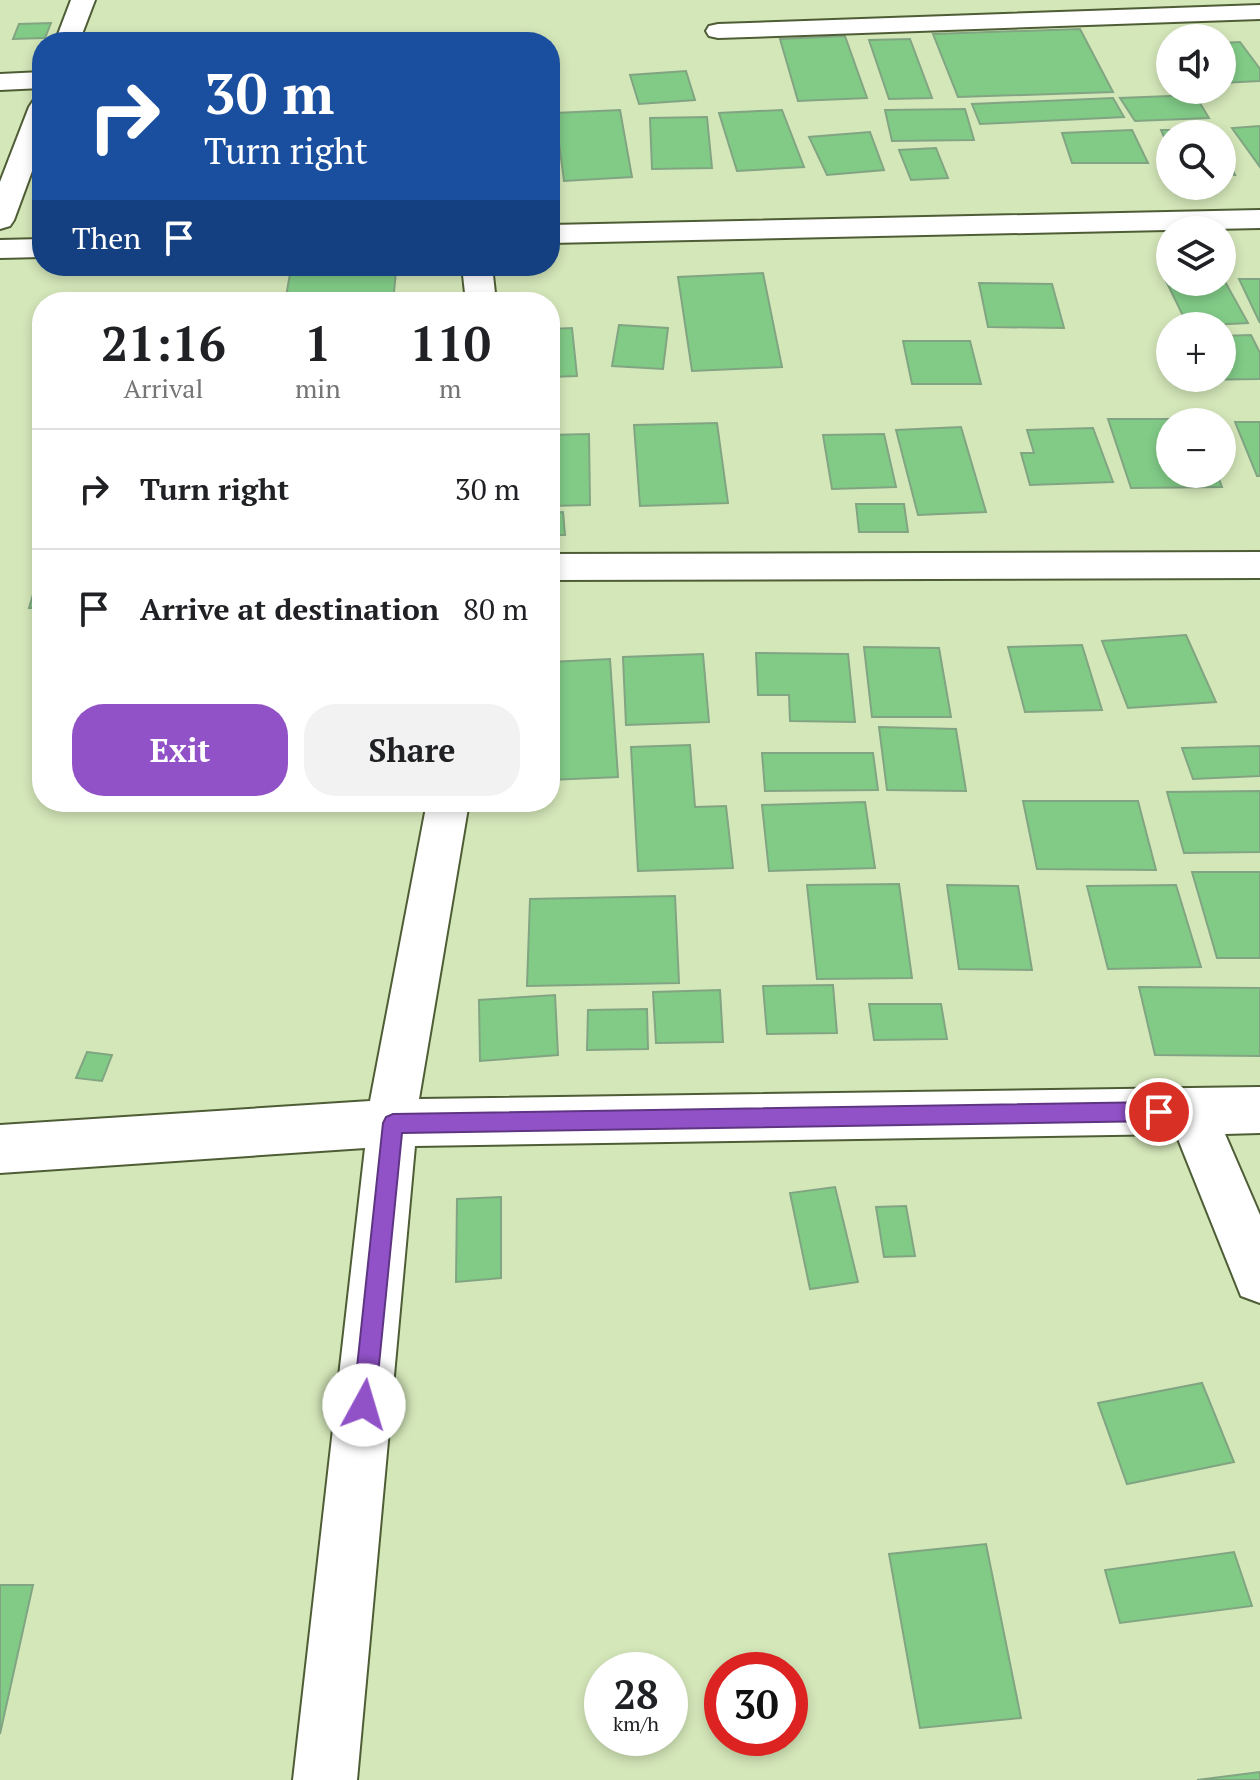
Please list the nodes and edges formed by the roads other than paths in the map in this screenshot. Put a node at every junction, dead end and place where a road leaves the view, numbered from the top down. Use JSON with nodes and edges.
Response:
{"nodes":[{"id":1,"x":83,"y":0,"type":"edge"},
{"id":2,"x":1260,"y":12,"type":"edge"},
{"id":3,"x":718,"y":31,"type":"dead end"},
{"id":4,"x":71,"y":32,"type":"edge"},
{"id":5,"x":32,"y":80,"type":"edge"},
{"id":6,"x":0,"y":82,"type":"edge"},
{"id":7,"x":32,"y":134,"type":"edge"},
{"id":8,"x":1260,"y":219,"type":"edge"},
{"id":9,"x":0,"y":220,"type":"edge"},
{"id":10,"x":560,"y":234,"type":"edge"},
{"id":11,"x":32,"y":248,"type":"edge"},
{"id":12,"x":0,"y":249,"type":"edge"},
{"id":13,"x":1260,"y":565,"type":"edge"},
{"id":14,"x":560,"y":567,"type":"edge"},
{"id":15,"x":446,"y":812,"type":"edge"},
{"id":16,"x":1260,"y":1110,"type":"edge"},
{"id":17,"x":1191,"y":1111,"type":"junction"},
{"id":18,"x":393,"y":1123,"type":"junction"},
{"id":19,"x":0,"y":1149,"type":"edge"},
{"id":20,"x":1260,"y":1277,"type":"edge"},
{"id":21,"x":325,"y":1780,"type":"edge"}],
"edges":[{"from":1,"to":4,"type":"street"},
{"from":2,"to":3,"type":"street"},
{"from":5,"to":6,"type":"street"},
{"from":7,"to":9,"type":"street"},
{"from":8,"to":10,"type":"street"},
{"from":11,"to":12,"type":"street"},
{"from":13,"to":14,"type":"street"},
{"from":15,"to":18,"type":"street"},
{"from":16,"to":17,"type":"street"},
{"from":17,"to":18,"type":"street"},
{"from":17,"to":20,"type":"street"},
{"from":18,"to":19,"type":"street"},
{"from":18,"to":21,"type":"street"}]}
